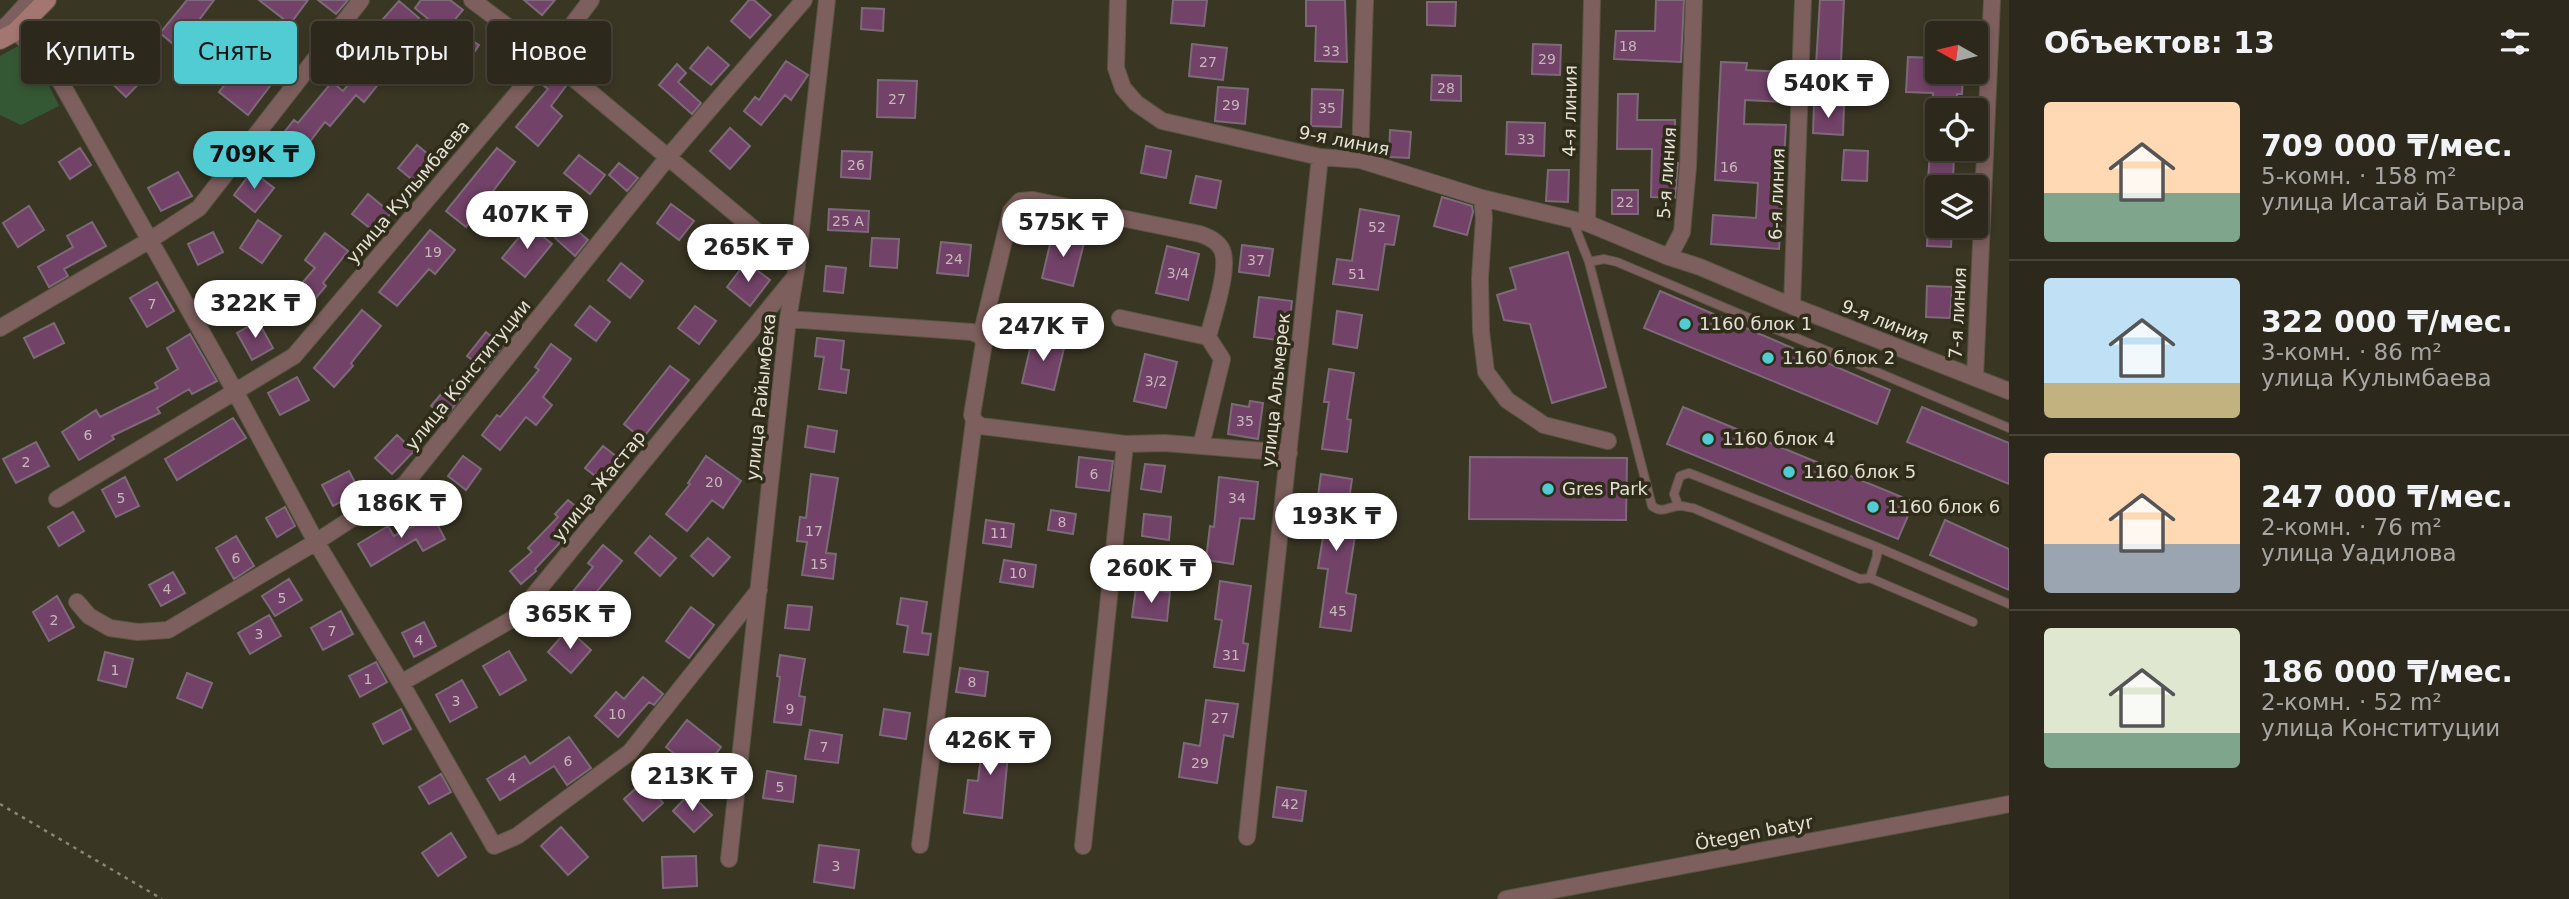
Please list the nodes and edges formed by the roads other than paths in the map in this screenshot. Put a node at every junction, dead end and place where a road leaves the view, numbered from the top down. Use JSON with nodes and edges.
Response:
{"nodes":[{"id":1,"x":361,"y":0,"type":"edge"},
{"id":2,"x":472,"y":0,"type":"edge"},
{"id":3,"x":591,"y":0,"type":"edge"},
{"id":4,"x":804,"y":0,"type":"edge"},
{"id":5,"x":827,"y":0,"type":"edge"},
{"id":6,"x":1118,"y":0,"type":"edge"},
{"id":7,"x":1365,"y":0,"type":"edge"},
{"id":8,"x":1592,"y":0,"type":"edge"},
{"id":9,"x":1694,"y":0,"type":"edge"},
{"id":10,"x":1803,"y":0,"type":"edge"},
{"id":11,"x":1992,"y":0,"type":"edge"},
{"id":12,"x":36,"y":3,"type":"edge"},
{"id":13,"x":500,"y":21,"type":"edge"},
{"id":14,"x":575,"y":21,"type":"edge"},
{"id":15,"x":5,"y":34,"type":"edge"},
{"id":16,"x":525,"y":84,"type":"edge"},
{"id":17,"x":581,"y":84,"type":"edge"},
{"id":18,"x":669,"y":156,"type":"junction"},
{"id":19,"x":1320,"y":157,"type":"junction"},
{"id":20,"x":1360,"y":160,"type":"junction"},
{"id":21,"x":1482,"y":198,"type":"junction"},
{"id":22,"x":1580,"y":221,"type":"junction"},
{"id":23,"x":150,"y":240,"type":"junction"},
{"id":24,"x":1669,"y":257,"type":"junction"},
{"id":25,"x":1589,"y":262,"type":"junction"},
{"id":26,"x":796,"y":270,"type":"junction"},
{"id":27,"x":1792,"y":306,"type":"junction"},
{"id":28,"x":1120,"y":318,"type":"dead end"},
{"id":29,"x":788,"y":319,"type":"junction"},
{"id":30,"x":0,"y":328,"type":"edge"},
{"id":31,"x":981,"y":336,"type":"junction"},
{"id":32,"x":1208,"y":337,"type":"junction"},
{"id":33,"x":1975,"y":377,"type":"junction"},
{"id":34,"x":2009,"y":391,"type":"edge"},
{"id":35,"x":236,"y":393,"type":"junction"},
{"id":36,"x":974,"y":421,"type":"junction"},
{"id":37,"x":2009,"y":428,"type":"edge"},
{"id":38,"x":1608,"y":441,"type":"dead end"},
{"id":39,"x":1125,"y":443,"type":"junction"},
{"id":40,"x":1201,"y":446,"type":"junction"},
{"id":41,"x":1289,"y":453,"type":"junction"},
{"id":42,"x":57,"y":499,"type":"dead end"},
{"id":43,"x":1678,"y":505,"type":"junction"},
{"id":44,"x":316,"y":542,"type":"junction"},
{"id":45,"x":1877,"y":547,"type":"junction"},
{"id":46,"x":1870,"y":578,"type":"junction"},
{"id":47,"x":759,"y":590,"type":"junction"},
{"id":48,"x":77,"y":602,"type":"dead end"},
{"id":49,"x":2009,"y":604,"type":"edge"},
{"id":50,"x":1973,"y":622,"type":"dead end"},
{"id":51,"x":401,"y":683,"type":"junction"},
{"id":52,"x":2009,"y":804,"type":"edge"},
{"id":53,"x":1247,"y":837,"type":"dead end"},
{"id":54,"x":920,"y":845,"type":"dead end"},
{"id":55,"x":1083,"y":846,"type":"dead end"},
{"id":56,"x":729,"y":859,"type":"dead end"},
{"id":57,"x":1506,"y":899,"type":"edge"}],
"edges":[{"from":1,"to":23,"type":"street"},
{"from":2,"to":13,"type":"street"},
{"from":3,"to":14,"type":"street","name":"улица Кулымбаева"},
{"from":4,"to":18,"type":"street","name":"улица Конституции"},
{"from":5,"to":26,"type":"street","name":"улица Райымбека"},
{"from":6,"to":19,"type":"street","name":"9-я линия"},
{"from":7,"to":20,"type":"street"},
{"from":8,"to":22,"type":"street","name":"4-я линия"},
{"from":9,"to":24,"type":"street","name":"5-я линия"},
{"from":10,"to":27,"type":"street","name":"6-я линия"},
{"from":11,"to":33,"type":"street","name":"7-я линия"},
{"from":12,"to":15,"type":"main road"},
{"from":15,"to":23,"type":"street"},
{"from":16,"to":35,"type":"street","name":"улица Кулымбаева"},
{"from":17,"to":18,"type":"street"},
{"from":18,"to":26,"type":"street"},
{"from":18,"to":44,"type":"street","name":"улица Конституции"},
{"from":19,"to":20,"type":"street","name":"9-я линия"},
{"from":19,"to":41,"type":"street","name":"улица Альмерек"},
{"from":20,"to":21,"type":"street","name":"9-я линия"},
{"from":21,"to":22,"type":"street","name":"9-я линия"},
{"from":21,"to":38,"type":"street"},
{"from":22,"to":24,"type":"street"},
{"from":22,"to":25,"type":"lane"},
{"from":23,"to":30,"type":"street"},
{"from":23,"to":35,"type":"street"},
{"from":24,"to":27,"type":"street","name":"9-я линия"},
{"from":25,"to":37,"type":"lane"},
{"from":25,"to":43,"type":"lane"},
{"from":26,"to":29,"type":"street","name":"улица Райымбека"},
{"from":26,"to":51,"type":"street","name":"улица Жастар"},
{"from":27,"to":33,"type":"street","name":"9-я линия"},
{"from":28,"to":32,"type":"street"},
{"from":29,"to":31,"type":"street"},
{"from":29,"to":47,"type":"street","name":"улица Райымбека"},
{"from":31,"to":32,"type":"street"},
{"from":31,"to":36,"type":"street"},
{"from":32,"to":40,"type":"street"},
{"from":33,"to":34,"type":"street","name":"9-я линия"},
{"from":35,"to":42,"type":"street","name":"улица Кулымбаева"},
{"from":35,"to":44,"type":"street"},
{"from":36,"to":39,"type":"street"},
{"from":36,"to":54,"type":"street"},
{"from":39,"to":40,"type":"street"},
{"from":39,"to":55,"type":"street"},
{"from":40,"to":41,"type":"street"},
{"from":41,"to":53,"type":"street","name":"улица Альмерек"},
{"from":43,"to":45,"type":"lane"},
{"from":43,"to":46,"type":"lane"},
{"from":44,"to":48,"type":"street","name":"улица Конституции"},
{"from":44,"to":51,"type":"street"},
{"from":45,"to":46,"type":"lane"},
{"from":45,"to":49,"type":"lane"},
{"from":46,"to":50,"type":"lane"},
{"from":47,"to":51,"type":"street"},
{"from":47,"to":56,"type":"street","name":"улица Райымбека"},
{"from":52,"to":57,"type":"street","name":"Ötegen batyr"}]}
